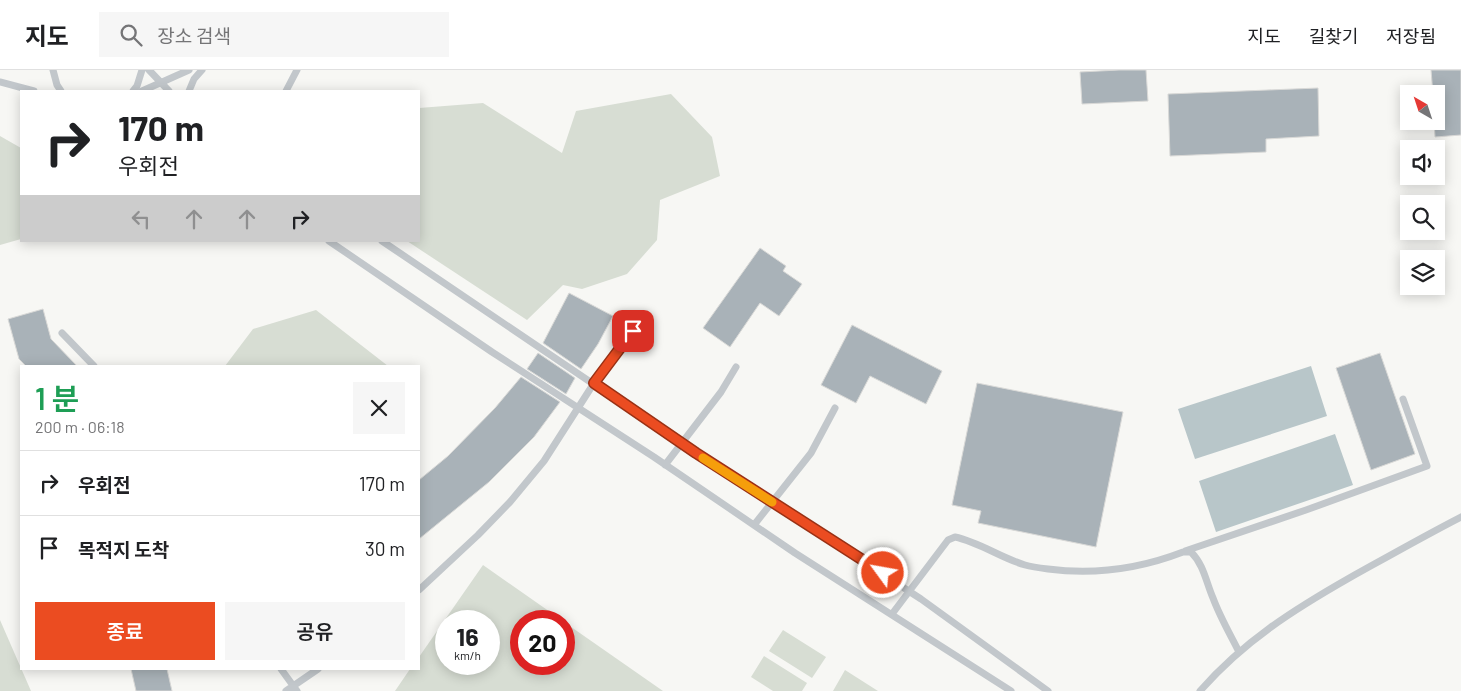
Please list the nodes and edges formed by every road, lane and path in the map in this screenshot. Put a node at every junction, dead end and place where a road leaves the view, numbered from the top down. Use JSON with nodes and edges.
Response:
{"nodes":[{"id":1,"x":53,"y":70,"type":"edge"},
{"id":2,"x":142,"y":70,"type":"edge"},
{"id":3,"x":149,"y":70,"type":"edge"},
{"id":4,"x":189,"y":70,"type":"edge"},
{"id":5,"x":202,"y":70,"type":"edge"},
{"id":6,"x":297,"y":70,"type":"edge"},
{"id":7,"x":0,"y":82,"type":"edge"},
{"id":8,"x":161,"y":82,"type":"junction"},
{"id":9,"x":30,"y":90,"type":"edge"},
{"id":10,"x":60,"y":90,"type":"edge"},
{"id":11,"x":135,"y":90,"type":"edge"},
{"id":12,"x":144,"y":90,"type":"edge"},
{"id":13,"x":168,"y":90,"type":"edge"},
{"id":14,"x":189,"y":90,"type":"edge"},
{"id":15,"x":287,"y":90,"type":"edge"},
{"id":16,"x":330,"y":242,"type":"edge"},
{"id":17,"x":383,"y":242,"type":"edge"},
{"id":18,"x":633,"y":331,"type":"dead end"},
{"id":19,"x":62,"y":333,"type":"dead end"},
{"id":20,"x":93,"y":365,"type":"edge"},
{"id":21,"x":736,"y":367,"type":"dead end"},
{"id":22,"x":594,"y":383,"type":"junction"},
{"id":23,"x":1403,"y":399,"type":"dead end"},
{"id":24,"x":579,"y":408,"type":"junction"},
{"id":25,"x":835,"y":408,"type":"dead end"},
{"id":26,"x":682,"y":444,"type":"junction"},
{"id":27,"x":665,"y":465,"type":"junction"},
{"id":28,"x":773,"y":503,"type":"junction"},
{"id":29,"x":1461,"y":517,"type":"edge"},
{"id":30,"x":754,"y":525,"type":"junction"},
{"id":31,"x":1182,"y":552,"type":"junction"},
{"id":32,"x":420,"y":589,"type":"edge"},
{"id":33,"x":910,"y":591,"type":"junction"},
{"id":34,"x":892,"y":614,"type":"junction"},
{"id":35,"x":1238,"y":652,"type":"junction"},
{"id":36,"x":282,"y":670,"type":"edge"},
{"id":37,"x":317,"y":670,"type":"edge"},
{"id":38,"x":295,"y":688,"type":"edge"},
{"id":39,"x":286,"y":691,"type":"edge"},
{"id":40,"x":1011,"y":691,"type":"edge"},
{"id":41,"x":1048,"y":691,"type":"edge"},
{"id":42,"x":1200,"y":691,"type":"edge"}],
"edges":[{"from":1,"to":10,"type":"lane"},
{"from":2,"to":11,"type":"lane"},
{"from":3,"to":8,"type":"lane"},
{"from":4,"to":8,"type":"lane"},
{"from":5,"to":14,"type":"lane"},
{"from":6,"to":15,"type":"lane"},
{"from":7,"to":9,"type":"lane"},
{"from":8,"to":12,"type":"lane"},
{"from":8,"to":13,"type":"lane"},
{"from":16,"to":24,"type":"lane"},
{"from":17,"to":22,"type":"lane"},
{"from":18,"to":22,"type":"lane"},
{"from":19,"to":20,"type":"lane"},
{"from":21,"to":26,"type":"lane"},
{"from":22,"to":24,"type":"lane"},
{"from":22,"to":26,"type":"lane"},
{"from":23,"to":31,"type":"lane"},
{"from":24,"to":27,"type":"lane"},
{"from":24,"to":32,"type":"lane"},
{"from":25,"to":28,"type":"lane"},
{"from":26,"to":27,"type":"lane"},
{"from":26,"to":28,"type":"lane"},
{"from":27,"to":30,"type":"lane"},
{"from":28,"to":30,"type":"lane"},
{"from":28,"to":33,"type":"lane"},
{"from":29,"to":35,"type":"lane"},
{"from":30,"to":34,"type":"lane"},
{"from":31,"to":33,"type":"lane"},
{"from":31,"to":35,"type":"lane"},
{"from":33,"to":34,"type":"lane"},
{"from":33,"to":41,"type":"lane"},
{"from":34,"to":40,"type":"lane"},
{"from":35,"to":42,"type":"lane"},
{"from":36,"to":38,"type":"lane"},
{"from":37,"to":38,"type":"lane"},
{"from":38,"to":39,"type":"lane"}]}
